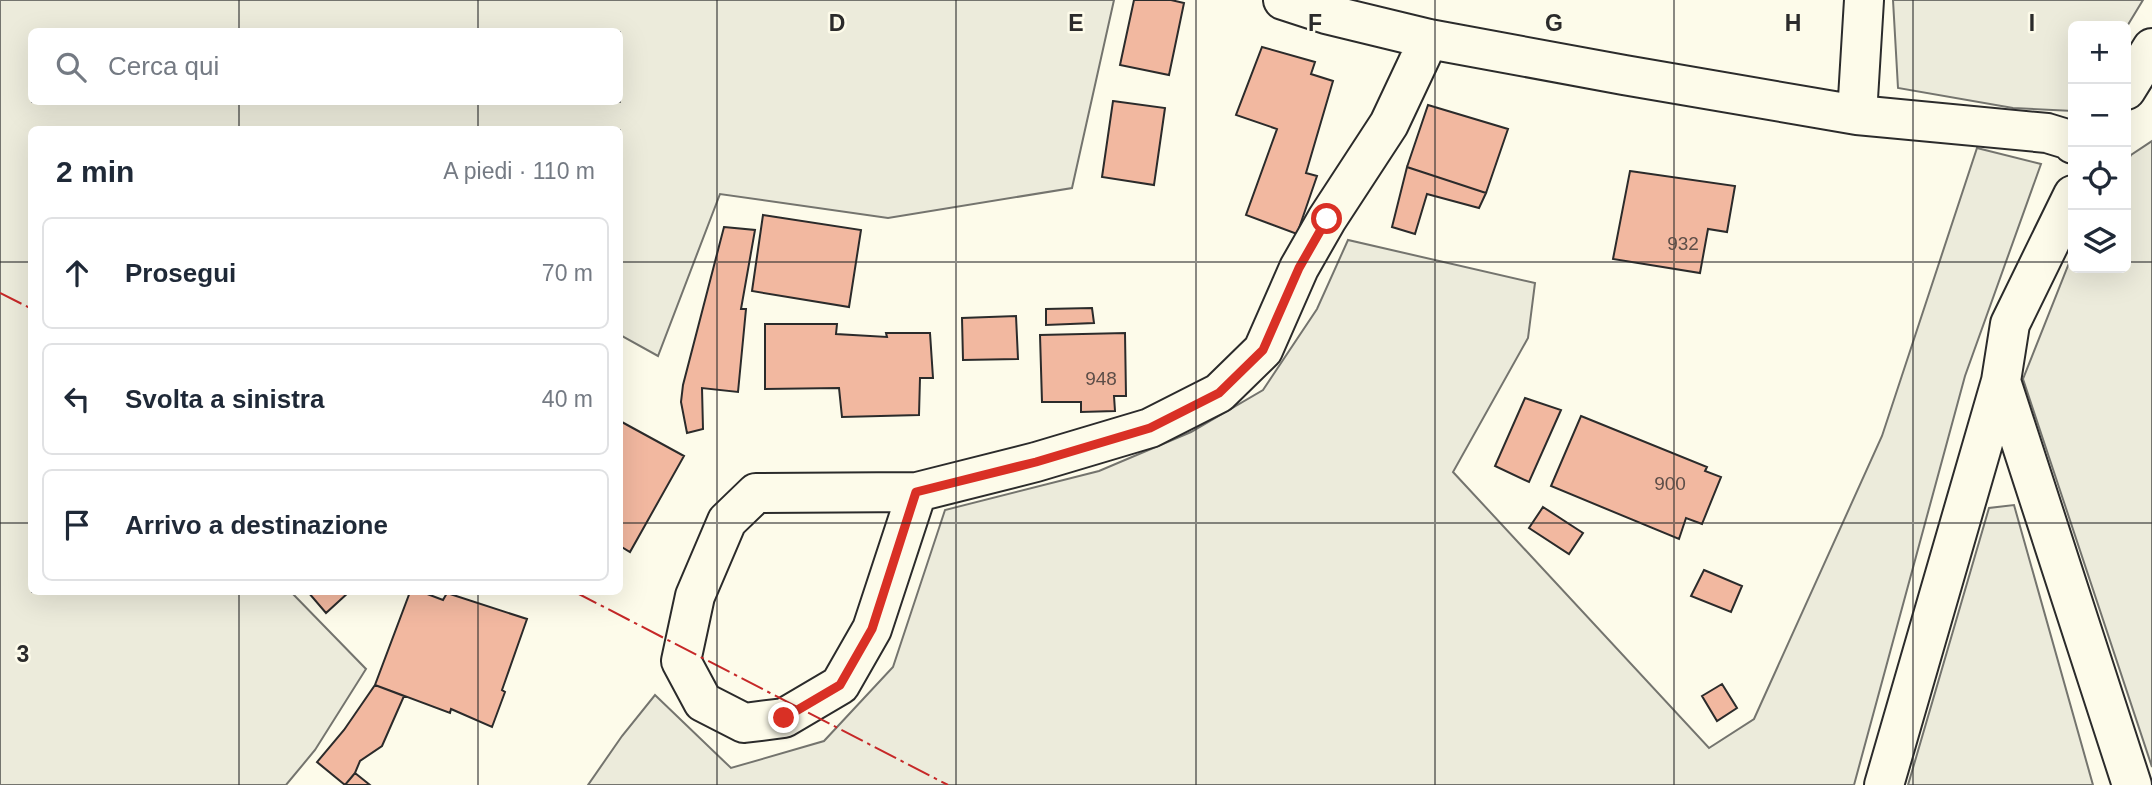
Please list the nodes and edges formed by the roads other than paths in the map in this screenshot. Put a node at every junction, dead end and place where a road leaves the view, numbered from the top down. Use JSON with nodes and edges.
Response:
{"nodes":[{"id":1,"x":1283,"y":0,"type":"edge"},
{"id":2,"x":1864,"y":0,"type":"edge"},
{"id":3,"x":1429,"y":39,"type":"junction"},
{"id":4,"x":2152,"y":48,"type":"edge"},
{"id":5,"x":2130,"y":84,"type":"edge"},
{"id":6,"x":1857,"y":115,"type":"junction"},
{"id":7,"x":2068,"y":139,"type":"edge"},
{"id":8,"x":2068,"y":205,"type":"edge"},
{"id":9,"x":2001,"y":381,"type":"junction"},
{"id":10,"x":916,"y":492,"type":"junction"},
{"id":11,"x":1884,"y":785,"type":"edge"},
{"id":12,"x":2132,"y":785,"type":"edge"}],
"edges":[{"from":1,"to":3,"type":"street"},
{"from":2,"to":6,"type":"street"},
{"from":3,"to":6,"type":"street"},
{"from":3,"to":10,"type":"street"},
{"from":4,"to":5,"type":"street"},
{"from":6,"to":7,"type":"street"},
{"from":8,"to":9,"type":"street"},
{"from":9,"to":11,"type":"street"},
{"from":9,"to":12,"type":"street"},
{"from":10,"to":10,"type":"street"}]}
